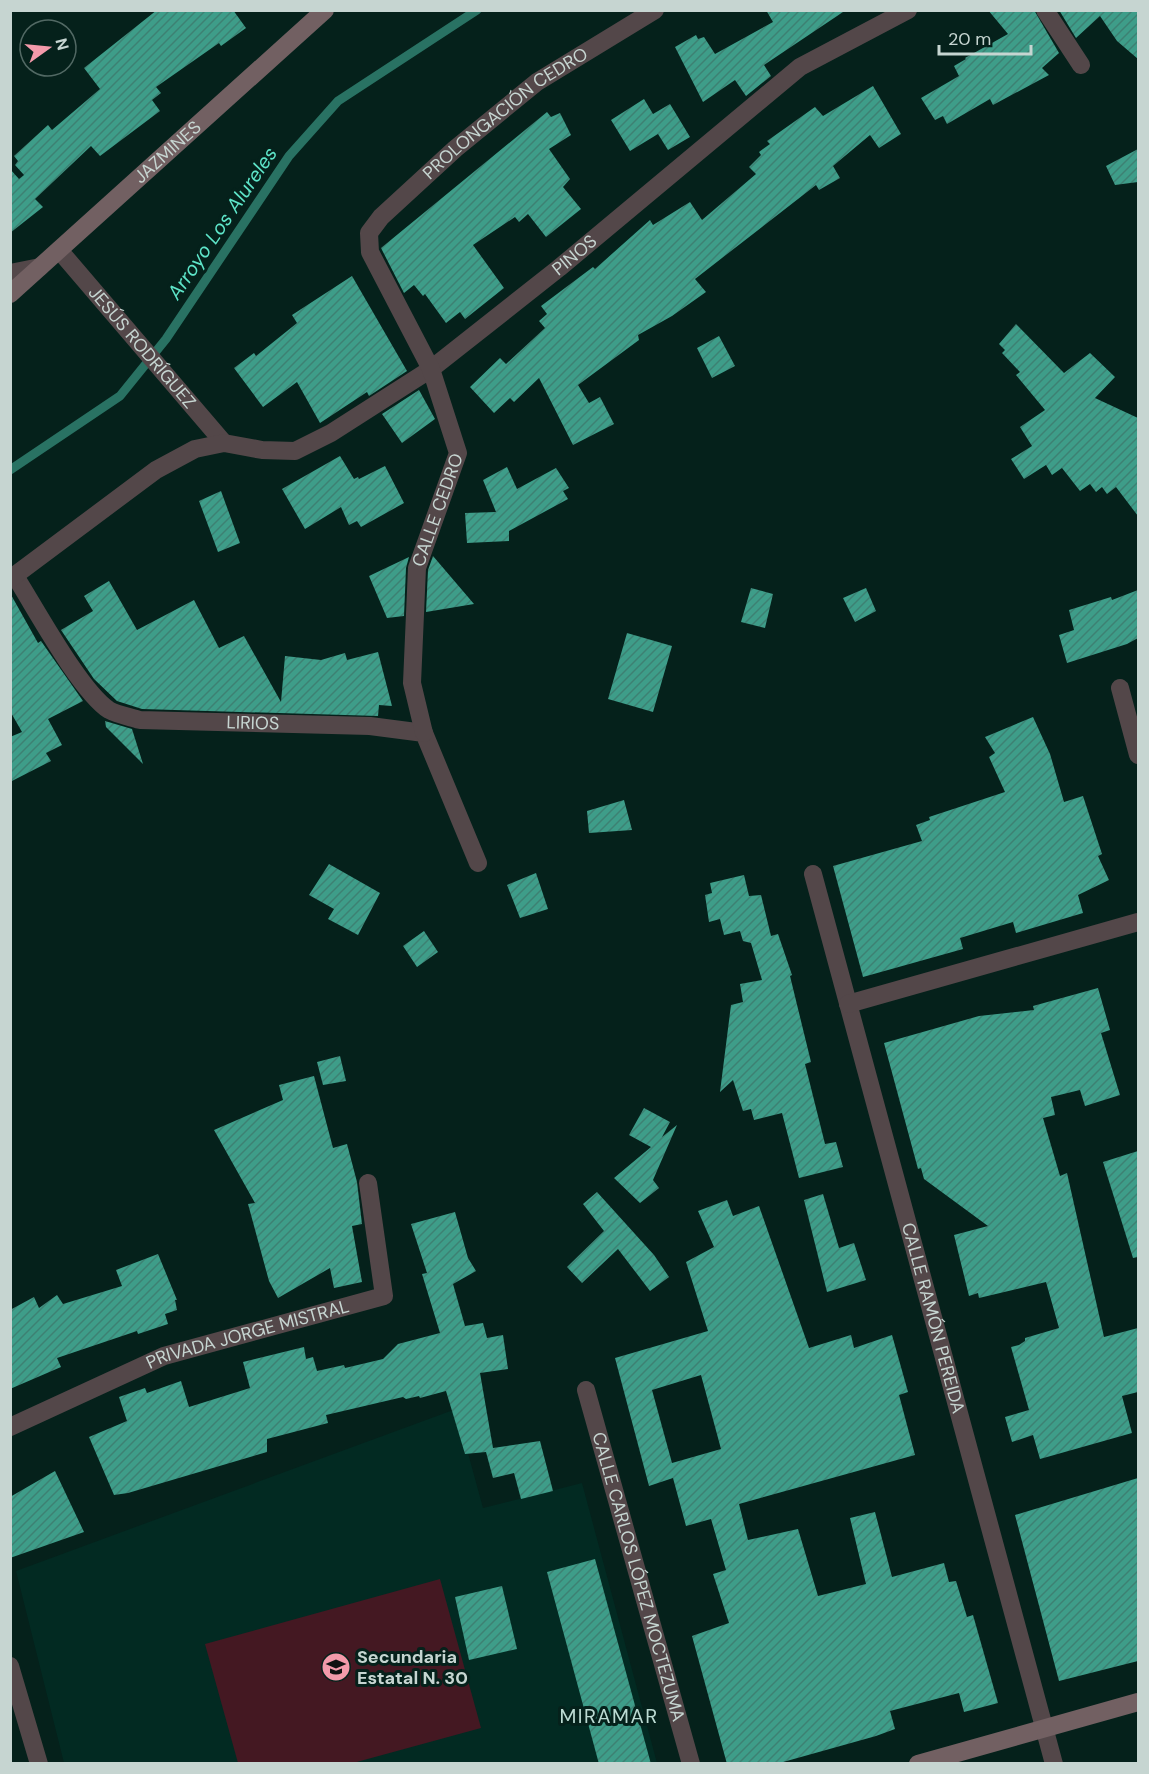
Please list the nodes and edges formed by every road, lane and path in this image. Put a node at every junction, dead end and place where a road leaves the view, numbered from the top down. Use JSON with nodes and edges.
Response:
{"nodes":[{"id":1,"x":325,"y":10,"type":"edge"},
{"id":2,"x":656,"y":10,"type":"edge"},
{"id":3,"x":908,"y":10,"type":"edge"},
{"id":4,"x":1046,"y":10,"type":"edge"},
{"id":5,"x":1081,"y":65,"type":"dead end"},
{"id":6,"x":369,"y":233,"type":"joint"},
{"id":7,"x":59,"y":250,"type":"junction"},
{"id":8,"x":40,"y":267,"type":"junction"},
{"id":9,"x":10,"y":273,"type":"edge"},
{"id":10,"x":10,"y":294,"type":"edge"},
{"id":11,"x":431,"y":369,"type":"junction"},
{"id":12,"x":224,"y":443,"type":"junction"},
{"id":13,"x":13,"y":578,"type":"edge"},
{"id":14,"x":1120,"y":688,"type":"dead end"},
{"id":15,"x":424,"y":734,"type":"junction"},
{"id":16,"x":1138,"y":755,"type":"edge"},
{"id":17,"x":478,"y":863,"type":"dead end"},
{"id":18,"x":813,"y":874,"type":"dead end"},
{"id":19,"x":1138,"y":922,"type":"edge"},
{"id":20,"x":848,"y":1004,"type":"junction"},
{"id":21,"x":368,"y":1183,"type":"dead end"},
{"id":22,"x":586,"y":1390,"type":"dead end"},
{"id":23,"x":10,"y":1426,"type":"edge"},
{"id":24,"x":10,"y":1666,"type":"edge"},
{"id":25,"x":1138,"y":1702,"type":"edge"},
{"id":26,"x":1044,"y":1727,"type":"junction"},
{"id":27,"x":39,"y":1764,"type":"edge"},
{"id":28,"x":691,"y":1764,"type":"edge"},
{"id":29,"x":918,"y":1764,"type":"edge"},
{"id":30,"x":1054,"y":1764,"type":"edge"}],
"edges":[{"from":1,"to":7,"type":"main road","name":"JAZMINES"},
{"from":2,"to":6,"type":"street","name":"PROLONGACIÓN CEDRO"},
{"from":3,"to":11,"type":"street","name":"PINOS"},
{"from":4,"to":5,"type":"street"},
{"from":6,"to":11,"type":"street","name":"CALLE CEDRO"},
{"from":7,"to":8,"type":"main road","name":"JAZMINES"},
{"from":7,"to":12,"type":"street","name":"JESÚS RODRÍGUEZ"},
{"from":8,"to":9,"type":"street"},
{"from":8,"to":10,"type":"main road","name":"JAZMINES"},
{"from":11,"to":12,"type":"street","name":"PINOS"},
{"from":11,"to":15,"type":"street","name":"CALLE CEDRO"},
{"from":12,"to":13,"type":"street"},
{"from":13,"to":15,"type":"street","name":"LIRIOS"},
{"from":14,"to":16,"type":"street"},
{"from":15,"to":17,"type":"street"},
{"from":18,"to":20,"type":"street","name":"CALLE RAMÓN PEREIDA"},
{"from":19,"to":20,"type":"street"},
{"from":20,"to":26,"type":"street","name":"CALLE RAMÓN PEREIDA"},
{"from":21,"to":23,"type":"street","name":"PRIVADA JORGE MISTRAL"},
{"from":22,"to":28,"type":"street","name":"CALLE CARLOS LÓPEZ MOCTEZUMA"},
{"from":24,"to":27,"type":"street"},
{"from":25,"to":26,"type":"main road"},
{"from":26,"to":29,"type":"main road"},
{"from":26,"to":30,"type":"street","name":"CALLE RAMÓN PEREIDA"}]}
